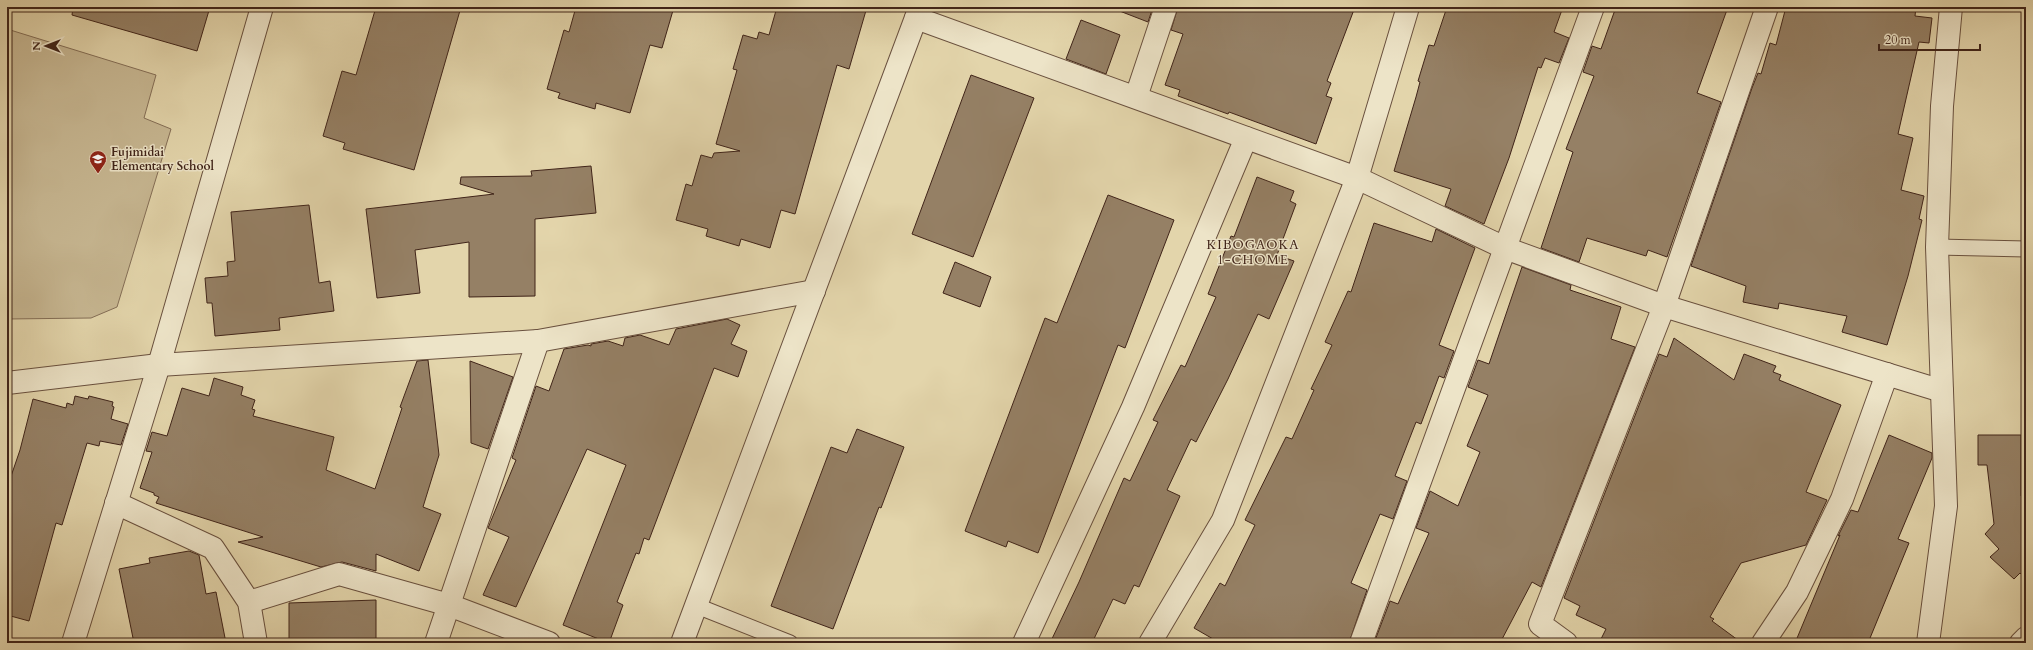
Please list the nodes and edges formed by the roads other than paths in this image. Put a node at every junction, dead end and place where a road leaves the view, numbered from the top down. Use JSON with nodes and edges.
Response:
{"nodes":[{"id":1,"x":262,"y":7,"type":"edge"},
{"id":2,"x":1166,"y":7,"type":"edge"},
{"id":3,"x":1408,"y":7,"type":"edge"},
{"id":4,"x":1593,"y":7,"type":"edge"},
{"id":5,"x":1767,"y":7,"type":"edge"},
{"id":6,"x":1951,"y":7,"type":"edge"},
{"id":7,"x":918,"y":13,"type":"edge"},
{"id":8,"x":1136,"y":97,"type":"junction"},
{"id":9,"x":1246,"y":138,"type":"junction"},
{"id":10,"x":1357,"y":178,"type":"junction"},
{"id":11,"x":1937,"y":247,"type":"junction"},
{"id":12,"x":1505,"y":248,"type":"junction"},
{"id":13,"x":2026,"y":249,"type":"edge"},
{"id":14,"x":814,"y":290,"type":"junction"},
{"id":15,"x":1664,"y":306,"type":"junction"},
{"id":16,"x":538,"y":341,"type":"junction"},
{"id":17,"x":159,"y":365,"type":"junction"},
{"id":18,"x":1887,"y":374,"type":"junction"},
{"id":19,"x":7,"y":383,"type":"edge"},
{"id":20,"x":1942,"y":391,"type":"junction"},
{"id":21,"x":116,"y":503,"type":"junction"},
{"id":22,"x":250,"y":602,"type":"junction"},
{"id":23,"x":449,"y":605,"type":"junction"},
{"id":24,"x":697,"y":606,"type":"junction"},
{"id":25,"x":2026,"y":638,"type":"edge"},
{"id":26,"x":73,"y":643,"type":"edge"},
{"id":27,"x":256,"y":643,"type":"edge"},
{"id":28,"x":436,"y":643,"type":"edge"},
{"id":29,"x":549,"y":643,"type":"edge"},
{"id":30,"x":682,"y":643,"type":"edge"},
{"id":31,"x":790,"y":643,"type":"edge"},
{"id":32,"x":1024,"y":643,"type":"edge"},
{"id":33,"x":1150,"y":643,"type":"edge"},
{"id":34,"x":1361,"y":643,"type":"edge"},
{"id":35,"x":1566,"y":643,"type":"edge"},
{"id":36,"x":1763,"y":643,"type":"edge"},
{"id":37,"x":1928,"y":643,"type":"edge"},
{"id":38,"x":2021,"y":643,"type":"edge"}],
"edges":[{"from":1,"to":17,"type":"street"},
{"from":2,"to":8,"type":"street"},
{"from":3,"to":10,"type":"street"},
{"from":4,"to":12,"type":"street"},
{"from":5,"to":15,"type":"street"},
{"from":6,"to":11,"type":"street"},
{"from":7,"to":8,"type":"street"},
{"from":7,"to":14,"type":"street"},
{"from":8,"to":9,"type":"street"},
{"from":9,"to":10,"type":"street"},
{"from":9,"to":32,"type":"street"},
{"from":10,"to":12,"type":"street"},
{"from":10,"to":33,"type":"street"},
{"from":11,"to":13,"type":"lane"},
{"from":11,"to":20,"type":"street"},
{"from":12,"to":15,"type":"street"},
{"from":12,"to":34,"type":"street"},
{"from":14,"to":16,"type":"street"},
{"from":14,"to":24,"type":"street"},
{"from":15,"to":18,"type":"street"},
{"from":15,"to":35,"type":"street"},
{"from":16,"to":17,"type":"street"},
{"from":16,"to":23,"type":"street"},
{"from":17,"to":19,"type":"street"},
{"from":17,"to":21,"type":"street"},
{"from":18,"to":20,"type":"street"},
{"from":18,"to":36,"type":"street"},
{"from":20,"to":37,"type":"street"},
{"from":21,"to":22,"type":"street"},
{"from":21,"to":26,"type":"street"},
{"from":22,"to":23,"type":"street"},
{"from":22,"to":27,"type":"street"},
{"from":23,"to":28,"type":"street"},
{"from":23,"to":29,"type":"street"},
{"from":24,"to":30,"type":"street"},
{"from":24,"to":31,"type":"lane"},
{"from":25,"to":38,"type":"street"}]}
